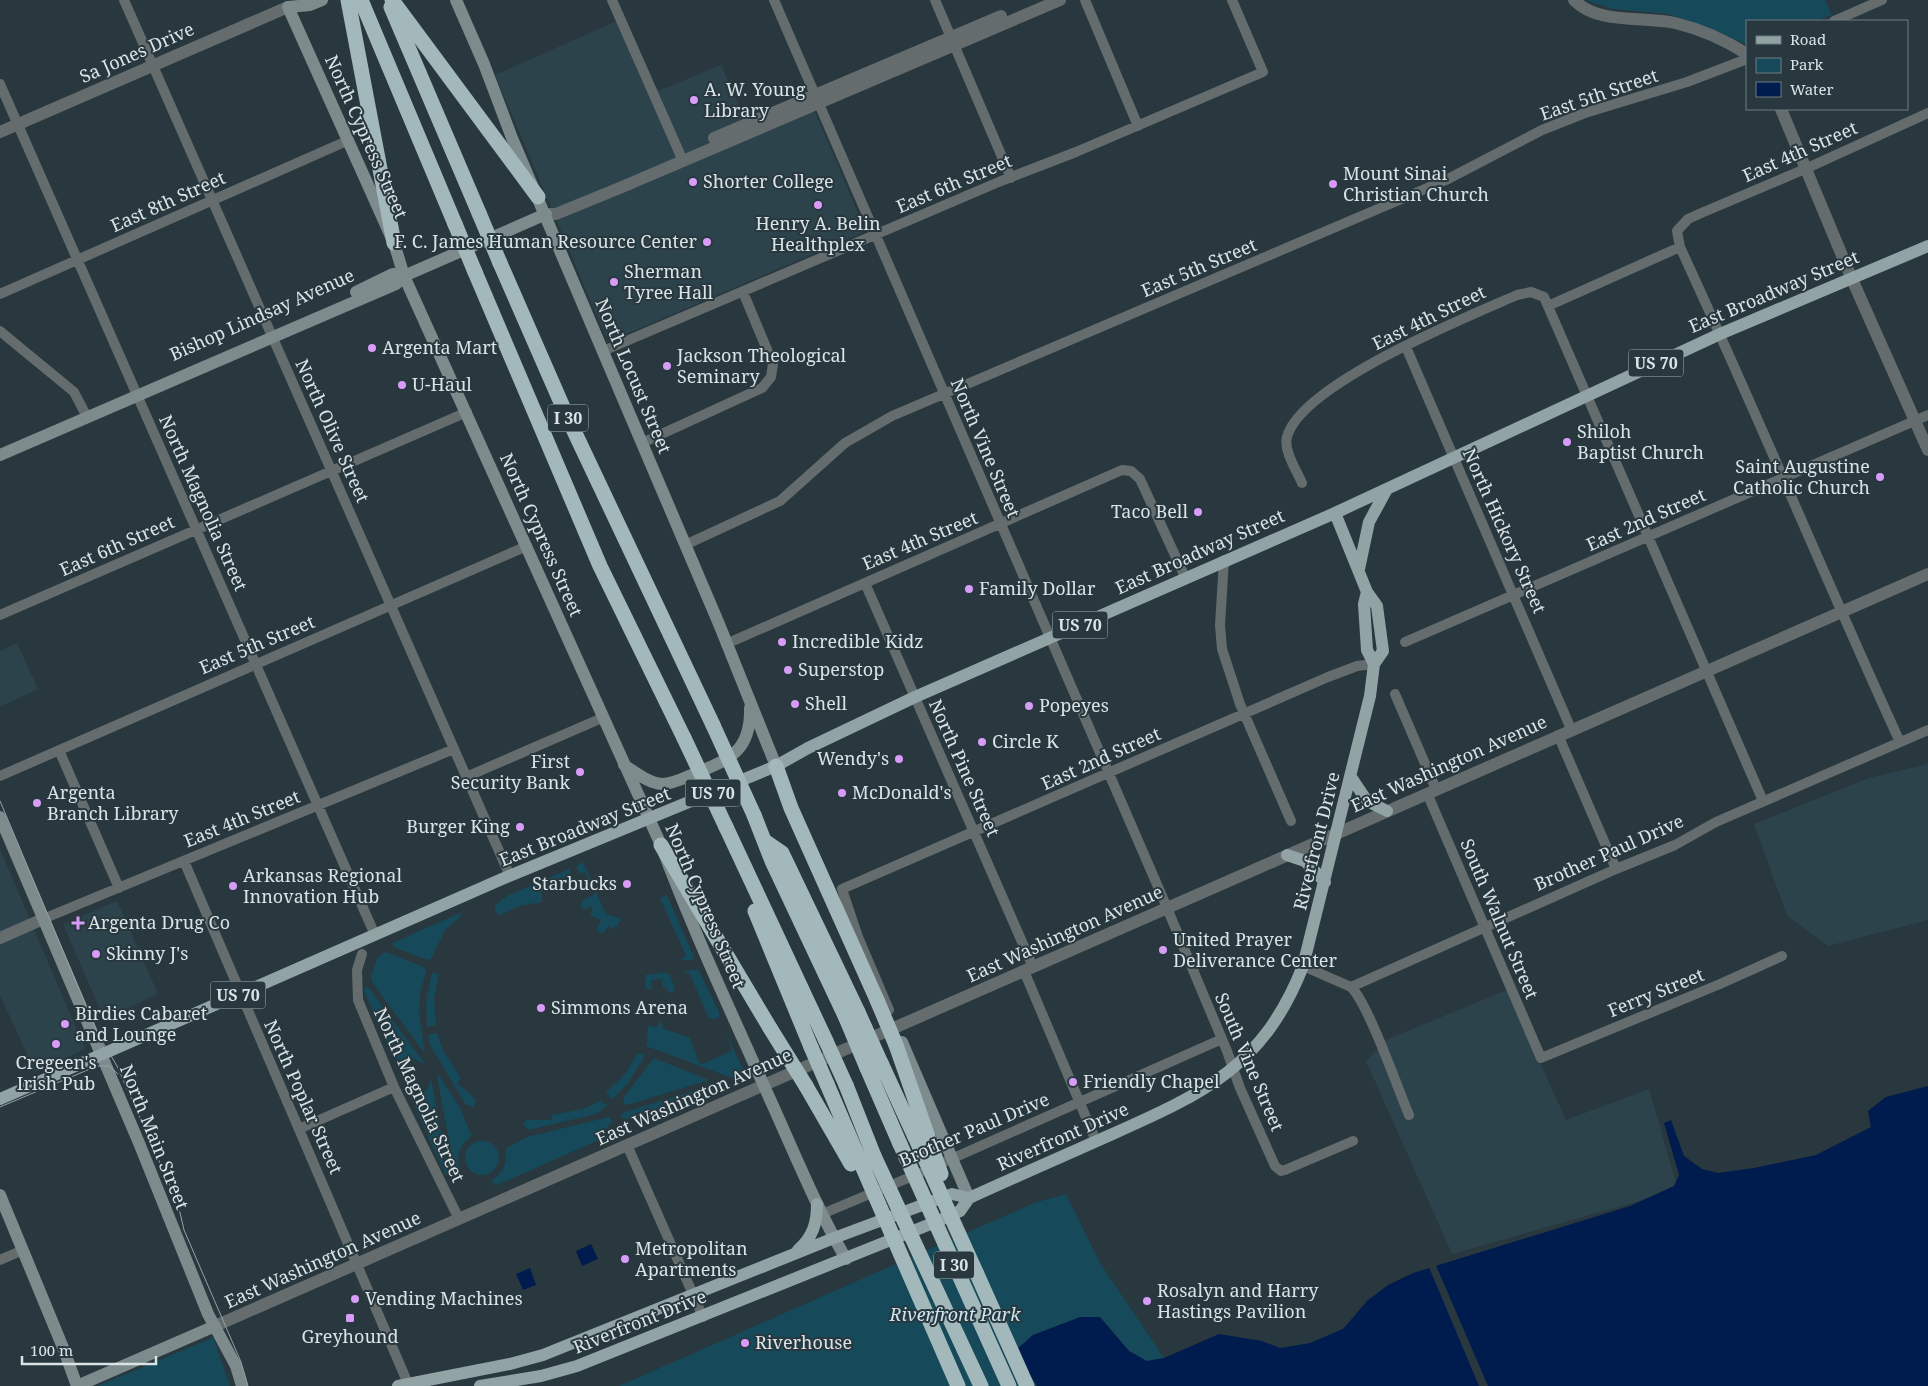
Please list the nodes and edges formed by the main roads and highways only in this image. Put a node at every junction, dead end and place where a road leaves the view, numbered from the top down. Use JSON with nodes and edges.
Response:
{"nodes":[{"id":1,"x":322,"y":0,"type":"edge"},
{"id":2,"x":388,"y":0,"type":"edge"},
{"id":3,"x":392,"y":0,"type":"edge"},
{"id":4,"x":456,"y":0,"type":"edge"},
{"id":5,"x":289,"y":2,"type":"edge"},
{"id":6,"x":355,"y":3,"type":"edge"},
{"id":7,"x":538,"y":197,"type":"junction"},
{"id":8,"x":546,"y":214,"type":"junction"},
{"id":9,"x":394,"y":243,"type":"junction"},
{"id":10,"x":1928,"y":246,"type":"edge"},
{"id":11,"x":404,"y":276,"type":"junction"},
{"id":12,"x":0,"y":455,"type":"edge"},
{"id":13,"x":1387,"y":488,"type":"junction"},
{"id":14,"x":1335,"y":513,"type":"junction"},
{"id":15,"x":1359,"y":569,"type":"junction"},
{"id":16,"x":750,"y":704,"type":"junction"},
{"id":17,"x":624,"y":765,"type":"junction"},
{"id":18,"x":776,"y":766,"type":"junction"},
{"id":19,"x":1351,"y":777,"type":"junction"},
{"id":20,"x":1386,"y":811,"type":"road end"},
{"id":21,"x":0,"y":818,"type":"edge"},
{"id":22,"x":649,"y":820,"type":"junction"},
{"id":23,"x":726,"y":826,"type":"junction"},
{"id":24,"x":661,"y":845,"type":"junction"},
{"id":25,"x":1287,"y":855,"type":"road end"},
{"id":26,"x":1325,"y":882,"type":"junction"},
{"id":27,"x":852,"y":1015,"type":"junction"},
{"id":28,"x":896,"y":1027,"type":"road end"},
{"id":29,"x":101,"y":1056,"type":"junction"},
{"id":30,"x":0,"y":1099,"type":"edge"},
{"id":31,"x":921,"y":1135,"type":"junction"},
{"id":32,"x":862,"y":1160,"type":"junction"},
{"id":33,"x":0,"y":1194,"type":"edge"},
{"id":34,"x":969,"y":1198,"type":"junction"},
{"id":35,"x":819,"y":1209,"type":"junction"},
{"id":36,"x":834,"y":1238,"type":"junction"},
{"id":37,"x":794,"y":1254,"type":"junction"},
{"id":38,"x":846,"y":1259,"type":"junction"},
{"id":39,"x":215,"y":1326,"type":"junction"},
{"id":40,"x":405,"y":1385,"type":"edge"},
{"id":41,"x":77,"y":1386,"type":"edge"},
{"id":42,"x":242,"y":1386,"type":"edge"},
{"id":43,"x":480,"y":1386,"type":"edge"},
{"id":44,"x":958,"y":1386,"type":"edge"},
{"id":45,"x":981,"y":1386,"type":"edge"},
{"id":46,"x":1008,"y":1386,"type":"edge"},
{"id":47,"x":1027,"y":1386,"type":"edge"}],
"edges":[{"from":1,"to":5,"type":"main road","name":"Sa Jones Drive"},
{"from":2,"to":27,"type":"highway","number":"I 30","bridge":true},
{"from":3,"to":7,"type":"highway"},
{"from":4,"to":7,"type":"main road","name":"North Locust Street"},
{"from":5,"to":9,"type":"main road","name":"North Cypress Street"},
{"from":6,"to":9,"type":"highway"},
{"from":6,"to":23,"type":"highway","number":"I 30","bridge":true},
{"from":7,"to":8,"type":"main road","name":"North Locust Street"},
{"from":8,"to":11,"type":"main road","name":"Bishop Lindsay Avenue"},
{"from":8,"to":16,"type":"main road","name":"North Locust Street"},
{"from":9,"to":11,"type":"main road","name":"North Cypress Street"},
{"from":10,"to":13,"type":"main road","name":"East Broadway Street","number":"US 70"},
{"from":11,"to":12,"type":"main road","name":"Bishop Lindsay Avenue"},
{"from":11,"to":17,"type":"main road","name":"North Cypress Street"},
{"from":13,"to":14,"type":"main road","name":"East Broadway Street","number":"US 70"},
{"from":13,"to":15,"type":"main road"},
{"from":14,"to":15,"type":"main road","name":"Riverfront Drive"},
{"from":14,"to":18,"type":"main road","name":"East Broadway Street","number":"US 70"},
{"from":15,"to":19,"type":"main road","name":"Riverfront Drive"},
{"from":16,"to":17,"type":"main road"},
{"from":16,"to":18,"type":"main road","name":"North Locust Street"},
{"from":17,"to":22,"type":"main road","name":"North Cypress Street"},
{"from":18,"to":22,"type":"main road","name":"East Broadway Street","number":"US 70"},
{"from":18,"to":31,"type":"highway","bridge":true},
{"from":19,"to":20,"type":"main road"},
{"from":19,"to":26,"type":"main road","name":"Riverfront Drive"},
{"from":21,"to":29,"type":"main road","name":"North Main Street"},
{"from":22,"to":24,"type":"main road","name":"North Cypress Street"},
{"from":22,"to":29,"type":"main road","name":"East Broadway Street","number":"US 70"},
{"from":23,"to":32,"type":"highway","bridge":true},
{"from":23,"to":32,"type":"highway","number":"I 30","bridge":true},
{"from":24,"to":32,"type":"highway","bridge":true},
{"from":24,"to":35,"type":"main road","name":"North Cypress Street"},
{"from":25,"to":26,"type":"main road"},
{"from":26,"to":34,"type":"main road","name":"Riverfront Drive"},
{"from":27,"to":31,"type":"highway","bridge":true},
{"from":27,"to":46,"type":"highway","number":"I 30","bridge":true},
{"from":28,"to":34,"type":"main road"},
{"from":29,"to":30,"type":"main road","number":"US 70"},
{"from":29,"to":39,"type":"main road","name":"North Main Street"},
{"from":31,"to":47,"type":"highway","bridge":true},
{"from":32,"to":44,"type":"highway","bridge":true},
{"from":32,"to":45,"type":"highway","number":"I 30","bridge":true},
{"from":33,"to":41,"type":"main road"},
{"from":34,"to":36,"type":"main road","name":"Riverfront Drive"},
{"from":34,"to":38,"type":"main road","name":"Riverfront Drive"},
{"from":35,"to":36,"type":"main road","name":"North Cypress Street"},
{"from":35,"to":37,"type":"main road"},
{"from":36,"to":37,"type":"main road","name":"Riverfront Drive"},
{"from":36,"to":38,"type":"main road","name":"North Cypress Street"},
{"from":37,"to":40,"type":"main road","name":"Riverfront Drive"},
{"from":38,"to":43,"type":"main road","name":"Riverfront Drive"},
{"from":39,"to":41,"type":"main road"},
{"from":39,"to":42,"type":"main road","name":"North Main Street"}]}
